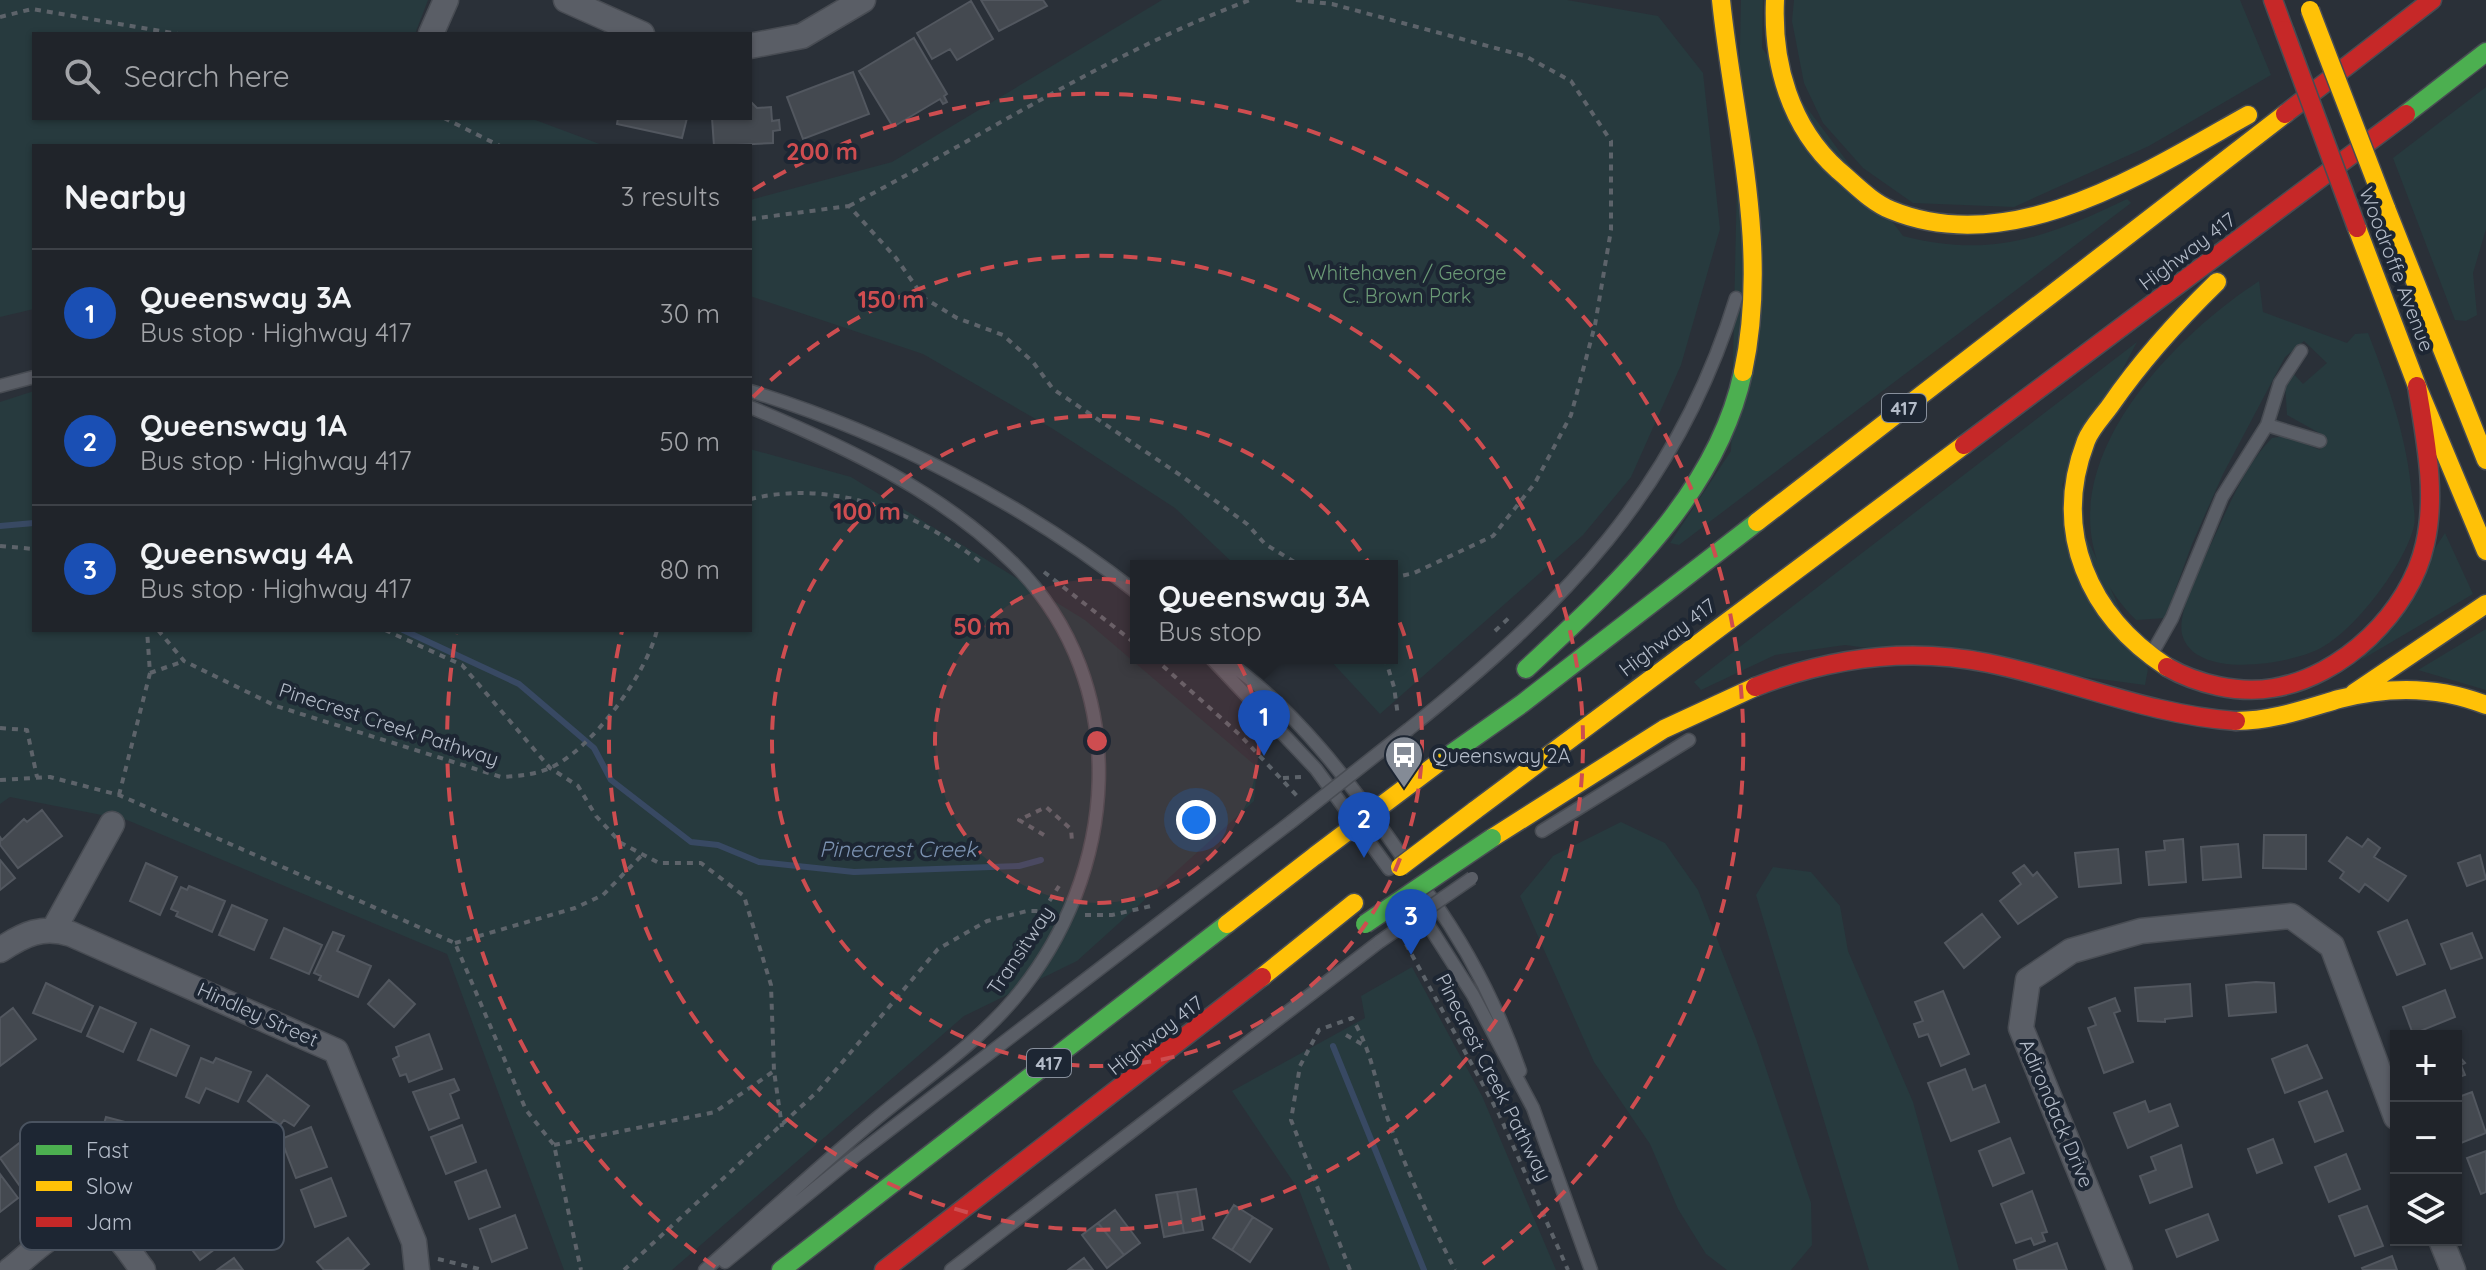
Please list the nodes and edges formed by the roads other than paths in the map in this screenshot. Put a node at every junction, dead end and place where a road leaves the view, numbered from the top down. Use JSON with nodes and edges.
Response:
{"nodes":[{"id":1,"x":446,"y":0,"type":"edge"},
{"id":2,"x":566,"y":0,"type":"edge"},
{"id":3,"x":863,"y":0,"type":"edge"},
{"id":4,"x":1721,"y":0,"type":"edge"},
{"id":5,"x":1775,"y":0,"type":"edge"},
{"id":6,"x":2273,"y":0,"type":"edge"},
{"id":7,"x":2432,"y":0,"type":"edge"},
{"id":8,"x":2308,"y":5,"type":"edge"},
{"id":9,"x":432,"y":32,"type":"edge"},
{"id":10,"x":638,"y":32,"type":"edge"},
{"id":11,"x":752,"y":46,"type":"edge"},
{"id":12,"x":2366,"y":51,"type":"junction"},
{"id":13,"x":2486,"y":52,"type":"edge"},
{"id":14,"x":2351,"y":157,"type":"junction"},
{"id":15,"x":1745,"y":172,"type":"junction"},
{"id":16,"x":2301,"y":351,"type":"dead end"},
{"id":17,"x":32,"y":378,"type":"edge"},
{"id":18,"x":0,"y":386,"type":"edge"},
{"id":19,"x":2417,"y":386,"type":"junction"},
{"id":20,"x":752,"y":392,"type":"edge"},
{"id":21,"x":752,"y":408,"type":"edge"},
{"id":22,"x":2267,"y":425,"type":"junction"},
{"id":23,"x":2320,"y":441,"type":"dead end"},
{"id":24,"x":2486,"y":460,"type":"edge"},
{"id":25,"x":2486,"y":551,"type":"edge"},
{"id":26,"x":1130,"y":588,"type":"edge"},
{"id":27,"x":2486,"y":604,"type":"edge"},
{"id":28,"x":2149,"y":658,"type":"junction"},
{"id":29,"x":1217,"y":664,"type":"edge"},
{"id":30,"x":1230,"y":664,"type":"edge"},
{"id":31,"x":1769,"y":679,"type":"junction"},
{"id":32,"x":1512,"y":682,"type":"dead end"},
{"id":33,"x":2345,"y":698,"type":"junction"},
{"id":34,"x":1491,"y":704,"type":"dead end"},
{"id":35,"x":2486,"y":705,"type":"edge"},
{"id":36,"x":1721,"y":717,"type":"dead end"},
{"id":37,"x":1697,"y":735,"type":"dead end"},
{"id":38,"x":1438,"y":763,"type":"junction"},
{"id":39,"x":112,"y":824,"type":"road end"},
{"id":40,"x":1528,"y":840,"type":"dead end"},
{"id":41,"x":1480,"y":872,"type":"dead end"},
{"id":42,"x":54,"y":929,"type":"junction"},
{"id":43,"x":0,"y":950,"type":"edge"},
{"id":44,"x":1197,"y":1030,"type":"junction"},
{"id":45,"x":2390,"y":1102,"type":"edge"},
{"id":46,"x":1533,"y":1108,"type":"junction"},
{"id":47,"x":2443,"y":1246,"type":"edge"},
{"id":48,"x":36,"y":1250,"type":"edge"},
{"id":49,"x":127,"y":1250,"type":"edge"},
{"id":50,"x":418,"y":1263,"type":"edge"},
{"id":51,"x":10,"y":1270,"type":"edge"},
{"id":52,"x":143,"y":1270,"type":"edge"},
{"id":53,"x":705,"y":1270,"type":"edge"},
{"id":54,"x":715,"y":1270,"type":"edge"},
{"id":55,"x":781,"y":1270,"type":"edge"},
{"id":56,"x":884,"y":1270,"type":"edge"},
{"id":57,"x":951,"y":1270,"type":"edge"},
{"id":58,"x":1591,"y":1270,"type":"edge"},
{"id":59,"x":2120,"y":1270,"type":"edge"},
{"id":60,"x":2453,"y":1270,"type":"edge"}],
"edges":[{"from":1,"to":9,"type":"street"},
{"from":2,"to":10,"type":"street"},
{"from":3,"to":11,"type":"street"},
{"from":4,"to":15,"type":"main road"},
{"from":5,"to":12,"type":"main road"},
{"from":6,"to":19,"type":"main road","name":"Woodroffe Avenue","bridge":true},
{"from":7,"to":12,"type":"main road","number":"417"},
{"from":8,"to":24,"type":"main road","name":"Woodroffe Avenue","bridge":true},
{"from":12,"to":38,"type":"main road","number":"417"},
{"from":13,"to":14,"type":"main road","name":"Highway 417"},
{"from":14,"to":28,"type":"main road"},
{"from":14,"to":44,"type":"main road","name":"Highway 417","bridge":true},
{"from":15,"to":32,"type":"main road"},
{"from":15,"to":54,"type":"lane","bridge":true},
{"from":16,"to":22,"type":"lane"},
{"from":17,"to":18,"type":"lane"},
{"from":19,"to":25,"type":"main road","name":"Woodroffe Avenue"},
{"from":19,"to":28,"type":"main road"},
{"from":20,"to":26,"type":"lane"},
{"from":21,"to":53,"type":"lane","name":"Transitway"},
{"from":22,"to":23,"type":"lane"},
{"from":22,"to":28,"type":"lane"},
{"from":27,"to":33,"type":"main road"},
{"from":29,"to":46,"type":"lane"},
{"from":30,"to":46,"type":"lane"},
{"from":31,"to":33,"type":"main road"},
{"from":31,"to":36,"type":"lane"},
{"from":31,"to":44,"type":"main road","bridge":true},
{"from":33,"to":35,"type":"main road"},
{"from":34,"to":38,"type":"main road"},
{"from":37,"to":40,"type":"lane"},
{"from":38,"to":55,"type":"main road","number":"417","bridge":true},
{"from":39,"to":42,"type":"street"},
{"from":41,"to":57,"type":"lane","bridge":true},
{"from":42,"to":43,"type":"street"},
{"from":42,"to":50,"type":"street","name":"Hindley Street"},
{"from":44,"to":56,"type":"main road","name":"Highway 417"},
{"from":45,"to":59,"type":"street","name":"Adirondack Drive"},
{"from":46,"to":58,"type":"lane"},
{"from":47,"to":60,"type":"street"},
{"from":48,"to":51,"type":"street"},
{"from":49,"to":52,"type":"street"}]}
